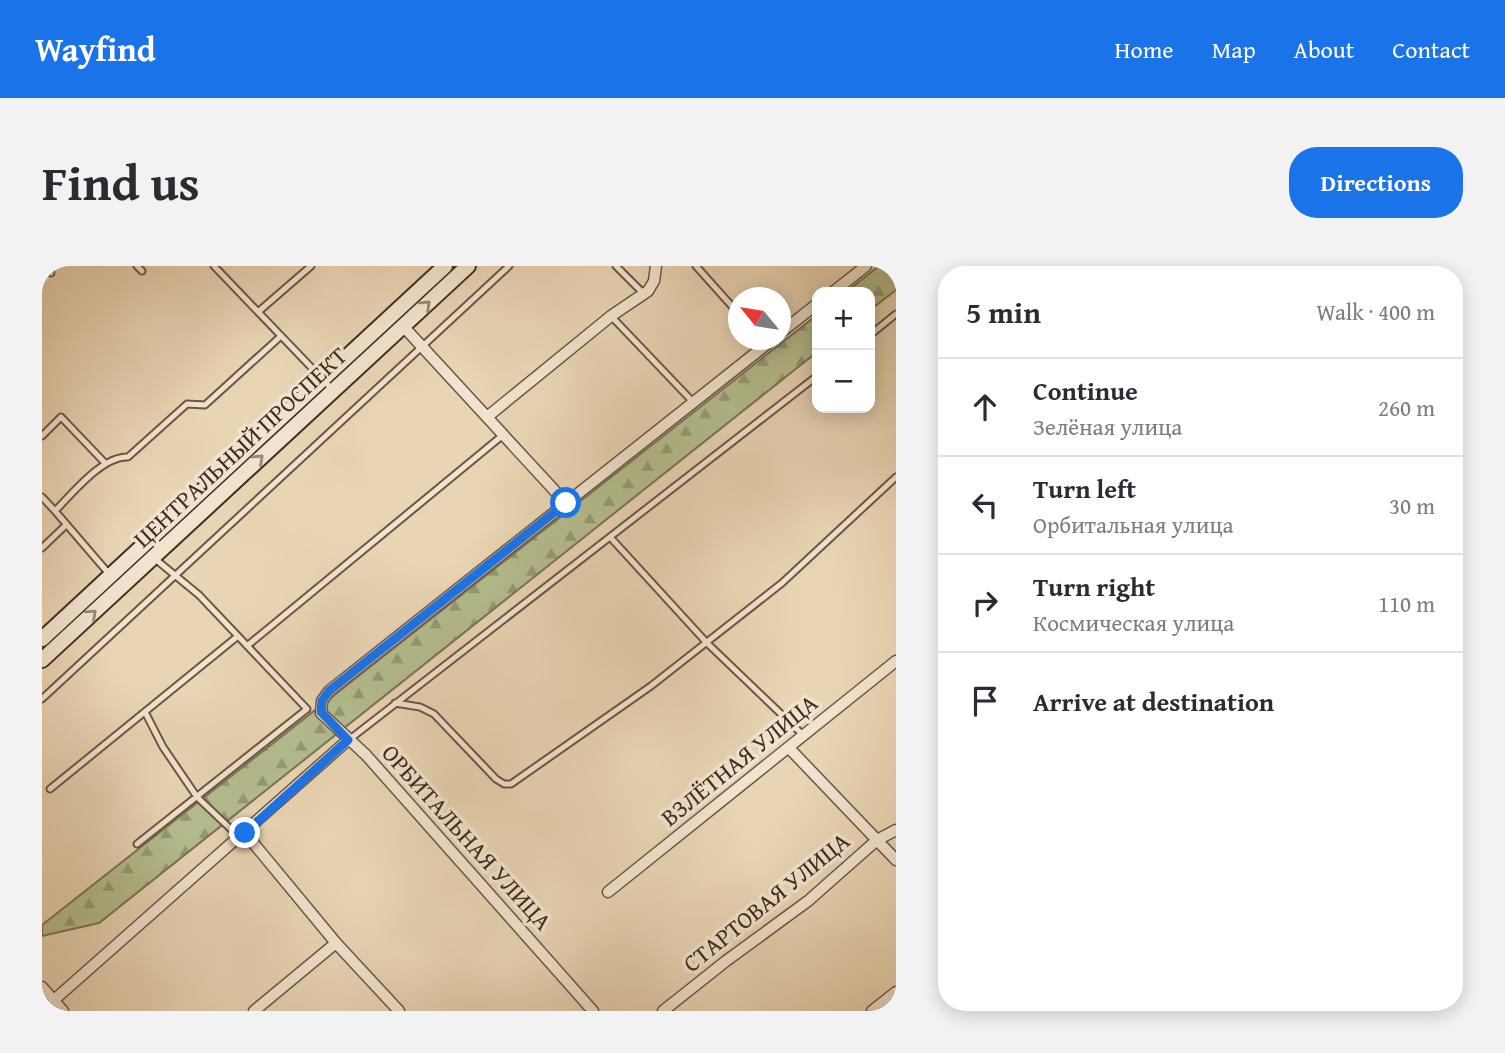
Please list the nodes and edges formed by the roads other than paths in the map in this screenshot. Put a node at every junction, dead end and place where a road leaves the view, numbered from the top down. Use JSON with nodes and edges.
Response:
{"nodes":[{"id":1,"x":43,"y":266,"type":"edge"},
{"id":2,"x":214,"y":266,"type":"edge"},
{"id":3,"x":311,"y":266,"type":"edge"},
{"id":4,"x":445,"y":266,"type":"edge"},
{"id":5,"x":468,"y":266,"type":"edge"},
{"id":6,"x":509,"y":266,"type":"edge"},
{"id":7,"x":617,"y":266,"type":"edge"},
{"id":8,"x":656,"y":266,"type":"edge"},
{"id":9,"x":696,"y":266,"type":"edge"},
{"id":10,"x":866,"y":266,"type":"edge"},
{"id":11,"x":51,"y":273,"type":"dead end"},
{"id":12,"x":839,"y":287,"type":"edge"},
{"id":13,"x":644,"y":294,"type":"junction"},
{"id":14,"x":728,"y":302,"type":"edge"},
{"id":15,"x":812,"y":308,"type":"edge"},
{"id":16,"x":258,"y":312,"type":"junction"},
{"id":17,"x":896,"y":314,"type":"edge"},
{"id":18,"x":611,"y":316,"type":"junction"},
{"id":19,"x":791,"y":324,"type":"edge"},
{"id":20,"x":403,"y":326,"type":"junction"},
{"id":21,"x":875,"y":331,"type":"edge"},
{"id":22,"x":281,"y":336,"type":"junction"},
{"id":23,"x":422,"y":346,"type":"junction"},
{"id":24,"x":756,"y":350,"type":"edge"},
{"id":25,"x":323,"y":379,"type":"junction"},
{"id":26,"x":812,"y":380,"type":"edge"},
{"id":27,"x":333,"y":390,"type":"junction"},
{"id":28,"x":694,"y":402,"type":"junction"},
{"id":29,"x":487,"y":417,"type":"junction"},
{"id":30,"x":503,"y":435,"type":"junction"},
{"id":31,"x":42,"y":436,"type":"edge"},
{"id":32,"x":105,"y":463,"type":"junction"},
{"id":33,"x":896,"y":477,"type":"edge"},
{"id":34,"x":42,"y":497,"type":"edge"},
{"id":35,"x":566,"y":503,"type":"junction"},
{"id":36,"x":55,"y":511,"type":"junction"},
{"id":37,"x":66,"y":525,"type":"junction"},
{"id":38,"x":610,"y":537,"type":"junction"},
{"id":39,"x":42,"y":548,"type":"edge"},
{"id":40,"x":154,"y":558,"type":"junction"},
{"id":41,"x":175,"y":575,"type":"junction"},
{"id":42,"x":111,"y":576,"type":"junction"},
{"id":43,"x":238,"y":636,"type":"junction"},
{"id":44,"x":42,"y":639,"type":"edge"},
{"id":45,"x":707,"y":642,"type":"junction"},
{"id":46,"x":247,"y":646,"type":"junction"},
{"id":47,"x":42,"y":660,"type":"edge"},
{"id":48,"x":896,"y":661,"type":"edge"},
{"id":49,"x":42,"y":699,"type":"edge"},
{"id":50,"x":322,"y":701,"type":"junction"},
{"id":51,"x":395,"y":703,"type":"junction"},
{"id":52,"x":307,"y":709,"type":"junction"},
{"id":53,"x":145,"y":712,"type":"junction"},
{"id":54,"x":804,"y":736,"type":"junction"},
{"id":55,"x":348,"y":740,"type":"junction"},
{"id":56,"x":789,"y":748,"type":"junction"},
{"id":57,"x":50,"y":789,"type":"dead end"},
{"id":58,"x":197,"y":797,"type":"junction"},
{"id":59,"x":896,"y":830,"type":"edge"},
{"id":60,"x":245,"y":833,"type":"junction"},
{"id":61,"x":877,"y":840,"type":"junction"},
{"id":62,"x":137,"y":844,"type":"dead end"},
{"id":63,"x":896,"y":860,"type":"edge"},
{"id":64,"x":608,"y":892,"type":"dead end"},
{"id":65,"x":336,"y":943,"type":"junction"},
{"id":66,"x":42,"y":987,"type":"edge"},
{"id":67,"x":896,"y":992,"type":"edge"},
{"id":68,"x":54,"y":1000,"type":"junction"},
{"id":69,"x":63,"y":1011,"type":"edge"},
{"id":70,"x":254,"y":1011,"type":"edge"},
{"id":71,"x":400,"y":1011,"type":"edge"},
{"id":72,"x":593,"y":1011,"type":"edge"},
{"id":73,"x":663,"y":1011,"type":"edge"},
{"id":74,"x":872,"y":1011,"type":"edge"}],
"edges":[{"from":1,"to":11,"type":"lane"},
{"from":2,"to":16,"type":"lane"},
{"from":3,"to":16,"type":"lane"},
{"from":4,"to":25,"type":"street","name":"ЦЕНТРАЛЬНЫЙ ПРОСПЕКТ"},
{"from":20,"to":5,"type":"street","name":"ЦЕНТРАЛЬНЫЙ ПРОСПЕКТ","one_way":true},
{"from":6,"to":23,"type":"lane"},
{"from":7,"to":13,"type":"lane"},
{"from":8,"to":13,"type":"street"},
{"from":9,"to":14,"type":"lane"},
{"from":10,"to":12,"type":"street"},
{"from":13,"to":18,"type":"street"},
{"from":15,"to":19,"type":"street"},
{"from":16,"to":22,"type":"lane"},
{"from":17,"to":21,"type":"lane"},
{"from":18,"to":28,"type":"lane"},
{"from":18,"to":29,"type":"street"},
{"from":20,"to":23,"type":"street"},
{"from":20,"to":27,"type":"street","name":"ЦЕНТРАЛЬНЫЙ ПРОСПЕКТ"},
{"from":22,"to":25,"type":"lane"},
{"from":22,"to":32,"type":"lane"},
{"from":23,"to":29,"type":"street"},
{"from":23,"to":41,"type":"lane"},
{"from":24,"to":28,"type":"street"},
{"from":25,"to":27,"type":"lane"},
{"from":25,"to":42,"type":"street","name":"ЦЕНТРАЛЬНЫЙ ПРОСПЕКТ"},
{"from":26,"to":38,"type":"lane"},
{"from":40,"to":27,"type":"street","name":"ЦЕНТРАЛЬНЫЙ ПРОСПЕКТ","one_way":true},
{"from":28,"to":35,"type":"street"},
{"from":29,"to":30,"type":"street"},
{"from":30,"to":35,"type":"street"},
{"from":30,"to":46,"type":"lane"},
{"from":31,"to":32,"type":"lane"},
{"from":32,"to":36,"type":"lane"},
{"from":33,"to":45,"type":"lane"},
{"from":34,"to":36,"type":"lane"},
{"from":35,"to":50,"type":"street"},
{"from":36,"to":37,"type":"lane"},
{"from":37,"to":39,"type":"lane"},
{"from":37,"to":42,"type":"lane"},
{"from":38,"to":45,"type":"lane"},
{"from":38,"to":51,"type":"lane"},
{"from":40,"to":41,"type":"lane"},
{"from":47,"to":40,"type":"street","name":"ЦЕНТРАЛЬНЫЙ ПРОСПЕКТ","one_way":true},
{"from":41,"to":43,"type":"lane"},
{"from":41,"to":49,"type":"lane"},
{"from":42,"to":44,"type":"street","name":"ЦЕНТРАЛЬНЫЙ ПРОСПЕКТ"},
{"from":43,"to":46,"type":"lane"},
{"from":43,"to":53,"type":"lane"},
{"from":45,"to":51,"type":"lane"},
{"from":45,"to":54,"type":"lane"},
{"from":46,"to":52,"type":"lane"},
{"from":48,"to":54,"type":"street","name":"ВЗЛЁТНАЯ УЛИЦА"},
{"from":50,"to":52,"type":"lane"},
{"from":50,"to":55,"type":"street","name":"ОРБИТАЛЬНАЯ УЛИЦА"},
{"from":51,"to":55,"type":"lane"},
{"from":52,"to":58,"type":"lane"},
{"from":53,"to":57,"type":"lane"},
{"from":53,"to":58,"type":"lane"},
{"from":54,"to":56,"type":"street","name":"ВЗЛЁТНАЯ УЛИЦА"},
{"from":55,"to":60,"type":"street"},
{"from":55,"to":72,"type":"street","name":"ОРБИТАЛЬНАЯ УЛИЦА"},
{"from":56,"to":61,"type":"street"},
{"from":56,"to":64,"type":"street","name":"ВЗЛЁТНАЯ УЛИЦА"},
{"from":58,"to":60,"type":"lane"},
{"from":58,"to":62,"type":"lane"},
{"from":59,"to":61,"type":"street","name":"СТАРТОВАЯ УЛИЦА"},
{"from":60,"to":65,"type":"street"},
{"from":60,"to":68,"type":"street"},
{"from":61,"to":63,"type":"street"},
{"from":61,"to":73,"type":"street","name":"СТАРТОВАЯ УЛИЦА"},
{"from":65,"to":70,"type":"street"},
{"from":65,"to":71,"type":"street"},
{"from":66,"to":68,"type":"street"},
{"from":67,"to":74,"type":"street"},
{"from":68,"to":69,"type":"street"}]}
